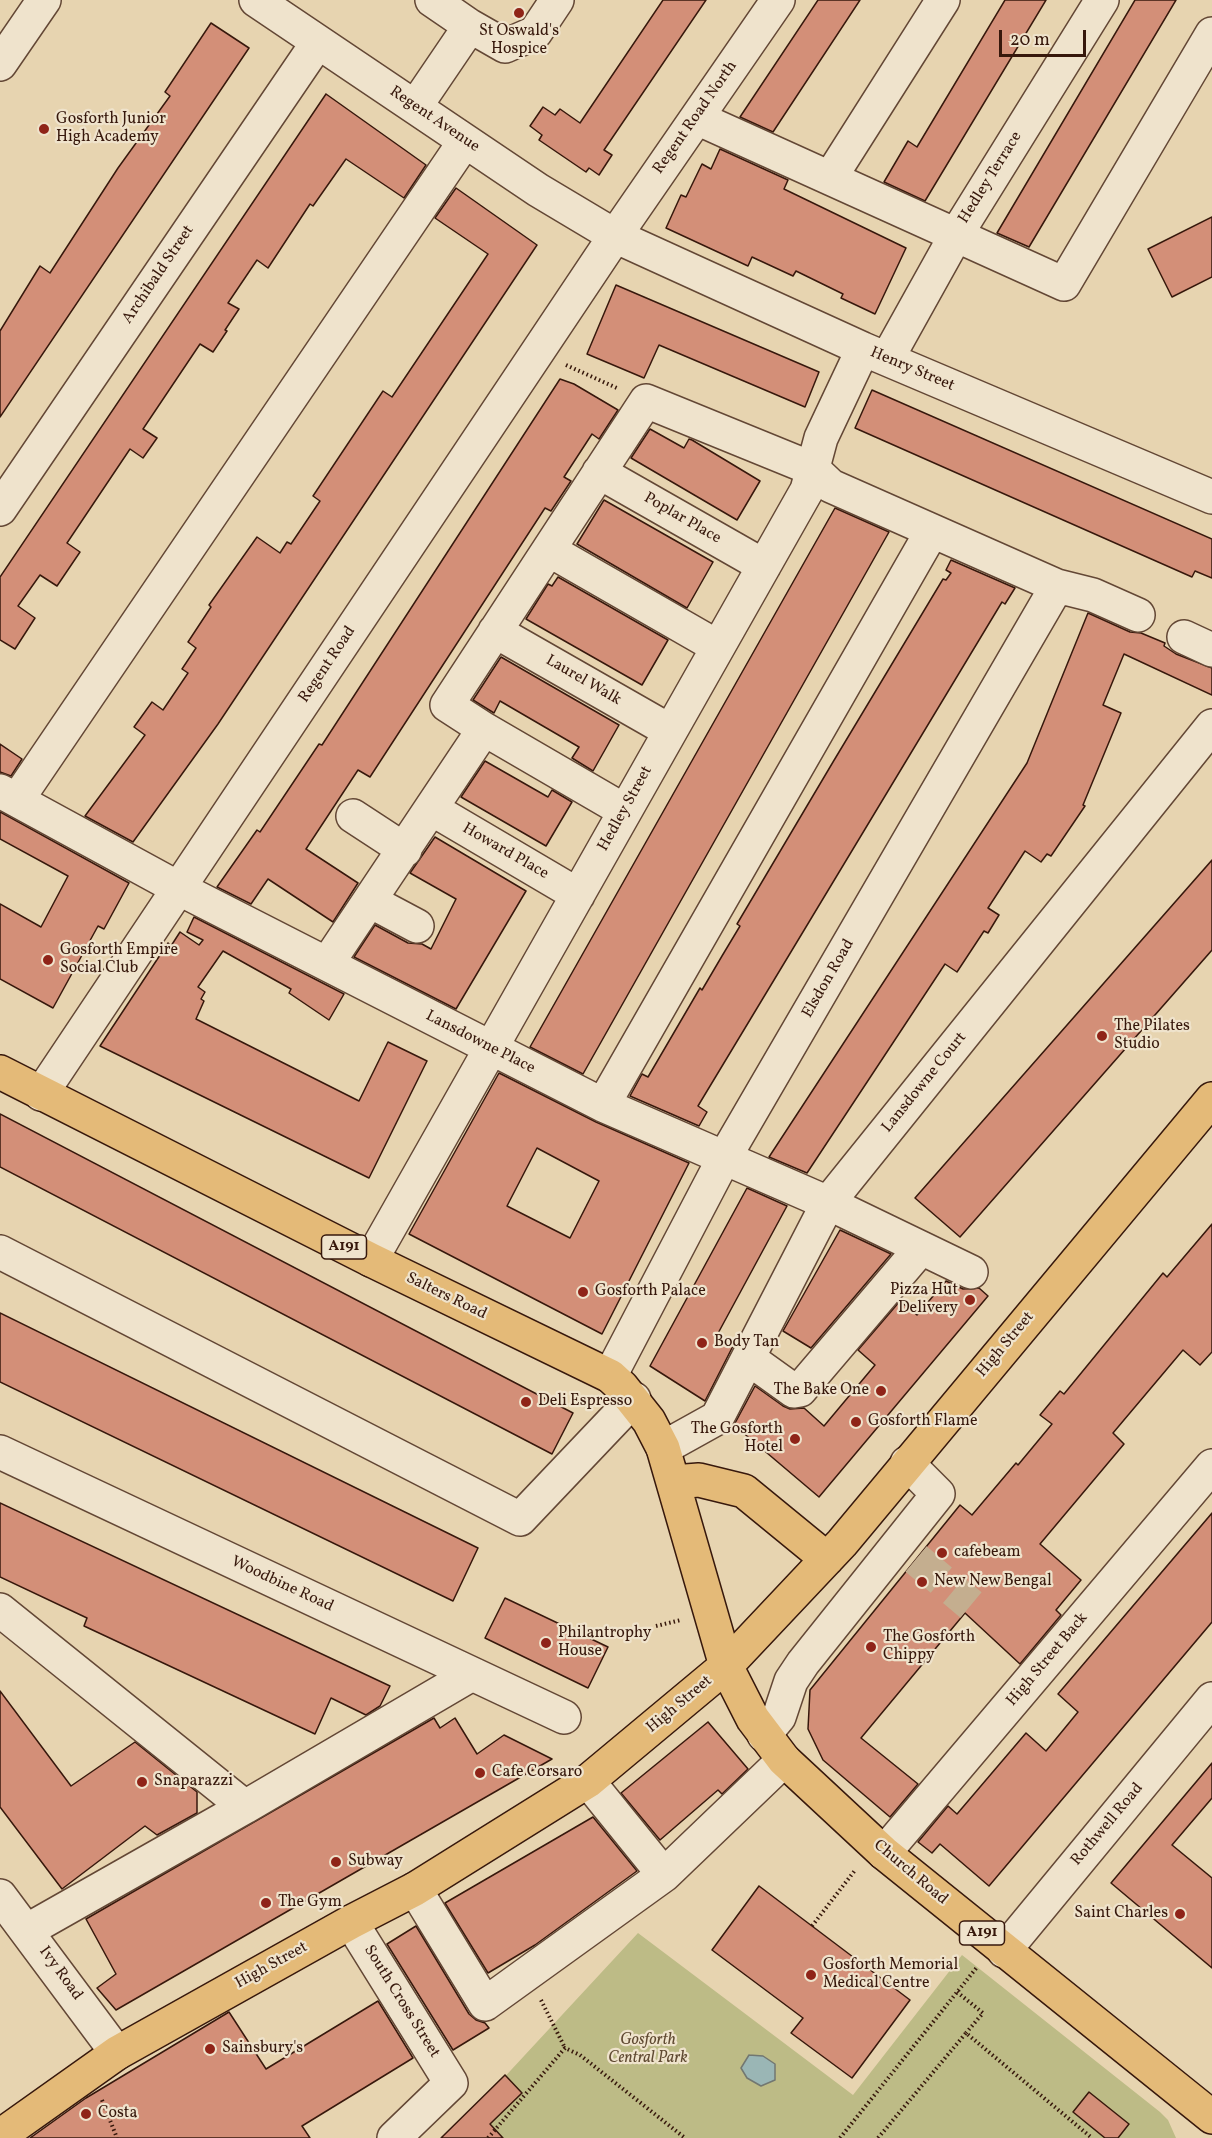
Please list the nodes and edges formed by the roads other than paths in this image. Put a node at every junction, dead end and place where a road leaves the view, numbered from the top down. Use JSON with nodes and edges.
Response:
{"nodes":[{"id":1,"x":44,"y":0,"type":"edge"},
{"id":2,"x":432,"y":0,"type":"edge"},
{"id":3,"x":557,"y":0,"type":"edge"},
{"id":4,"x":778,"y":0,"type":"edge"},
{"id":5,"x":943,"y":0,"type":"edge"},
{"id":6,"x":1102,"y":0,"type":"edge"},
{"id":7,"x":270,"y":4,"type":"edge"},
{"id":8,"x":11,"y":24,"type":"edge"},
{"id":9,"x":470,"y":26,"type":"junction"},
{"id":10,"x":1212,"y":34,"type":"edge"},
{"id":11,"x":318,"y":42,"type":"junction"},
{"id":12,"x":0,"y":64,"type":"edge"},
{"id":13,"x":415,"y":107,"type":"junction"},
{"id":14,"x":697,"y":118,"type":"junction"},
{"id":15,"x":465,"y":141,"type":"junction"},
{"id":16,"x":830,"y":178,"type":"junction"},
{"id":17,"x":956,"y":235,"type":"junction"},
{"id":18,"x":615,"y":236,"type":"junction"},
{"id":19,"x":875,"y":354,"type":"junction"},
{"id":20,"x":813,"y":469,"type":"junction"},
{"id":21,"x":599,"y":472,"type":"junction"},
{"id":22,"x":1212,"y":497,"type":"edge"},
{"id":23,"x":0,"y":509,"type":"edge"},
{"id":24,"x":932,"y":531,"type":"junction"},
{"id":25,"x":549,"y":550,"type":"junction"},
{"id":26,"x":764,"y":566,"type":"junction"},
{"id":27,"x":1057,"y":586,"type":"junction"},
{"id":28,"x":1138,"y":615,"type":"dead end"},
{"id":29,"x":495,"y":632,"type":"junction"},
{"id":30,"x":718,"y":647,"type":"junction"},
{"id":31,"x":1212,"y":726,"type":"edge"},
{"id":32,"x":484,"y":729,"type":"junction"},
{"id":33,"x":670,"y":731,"type":"junction"},
{"id":34,"x":8,"y":795,"type":"edge"},
{"id":35,"x":432,"y":810,"type":"junction"},
{"id":36,"x":625,"y":811,"type":"junction"},
{"id":37,"x":353,"y":816,"type":"dead end"},
{"id":38,"x":405,"y":850,"type":"junction"},
{"id":39,"x":178,"y":888,"type":"junction"},
{"id":40,"x":578,"y":895,"type":"junction"},
{"id":41,"x":370,"y":901,"type":"junction"},
{"id":42,"x":417,"y":926,"type":"dead end"},
{"id":43,"x":327,"y":964,"type":"junction"},
{"id":44,"x":490,"y":1049,"type":"junction"},
{"id":45,"x":0,"y":1072,"type":"edge"},
{"id":46,"x":41,"y":1095,"type":"junction"},
{"id":47,"x":1212,"y":1100,"type":"edge"},
{"id":48,"x":603,"y":1106,"type":"junction"},
{"id":49,"x":723,"y":1160,"type":"junction"},
{"id":50,"x":828,"y":1203,"type":"junction"},
{"id":51,"x":921,"y":1248,"type":"junction"},
{"id":52,"x":0,"y":1252,"type":"edge"},
{"id":53,"x":371,"y":1260,"type":"junction"},
{"id":54,"x":971,"y":1272,"type":"dead end"},
{"id":55,"x":748,"y":1358,"type":"junction"},
{"id":56,"x":610,"y":1376,"type":"junction"},
{"id":57,"x":634,"y":1399,"type":"junction"},
{"id":58,"x":663,"y":1448,"type":"junction"},
{"id":59,"x":0,"y":1452,"type":"edge"},
{"id":60,"x":906,"y":1463,"type":"junction"},
{"id":61,"x":1212,"y":1466,"type":"edge"},
{"id":62,"x":673,"y":1482,"type":"junction"},
{"id":63,"x":835,"y":1551,"type":"junction"},
{"id":64,"x":873,"y":1575,"type":"junction"},
{"id":65,"x":0,"y":1610,"type":"edge"},
{"id":66,"x":726,"y":1666,"type":"junction"},
{"id":67,"x":472,"y":1674,"type":"junction"},
{"id":68,"x":1212,"y":1699,"type":"edge"},
{"id":69,"x":564,"y":1717,"type":"dead end"},
{"id":70,"x":765,"y":1735,"type":"junction"},
{"id":71,"x":784,"y":1760,"type":"junction"},
{"id":72,"x":588,"y":1781,"type":"junction"},
{"id":73,"x":245,"y":1807,"type":"junction"},
{"id":74,"x":880,"y":1849,"type":"junction"},
{"id":75,"x":664,"y":1875,"type":"junction"},
{"id":76,"x":415,"y":1889,"type":"junction"},
{"id":77,"x":0,"y":1896,"type":"edge"},
{"id":78,"x":351,"y":1922,"type":"junction"},
{"id":79,"x":28,"y":1930,"type":"junction"},
{"id":80,"x":1000,"y":1948,"type":"junction"},
{"id":81,"x":117,"y":2053,"type":"junction"},
{"id":82,"x":1212,"y":2117,"type":"edge"},
{"id":83,"x":0,"y":2136,"type":"edge"},
{"id":84,"x":394,"y":2138,"type":"edge"}],
"edges":[{"from":1,"to":8,"type":"street"},
{"from":2,"to":9,"type":"street"},
{"from":3,"to":9,"type":"street"},
{"from":4,"to":14,"type":"street","name":"Regent Road North"},
{"from":5,"to":16,"type":"street"},
{"from":6,"to":17,"type":"street","name":"Hedley Terrace"},
{"from":7,"to":11,"type":"street","name":"Regent Avenue"},
{"from":8,"to":12,"type":"street"},
{"from":9,"to":13,"type":"street"},
{"from":10,"to":17,"type":"street"},
{"from":11,"to":13,"type":"street","name":"Regent Avenue"},
{"from":11,"to":23,"type":"street","name":"Archibald Street"},
{"from":13,"to":15,"type":"street","name":"Regent Avenue"},
{"from":14,"to":16,"type":"street"},
{"from":14,"to":18,"type":"street","name":"Regent Road North"},
{"from":15,"to":18,"type":"street","name":"Regent Avenue"},
{"from":15,"to":34,"type":"street"},
{"from":16,"to":17,"type":"street"},
{"from":17,"to":19,"type":"street","name":"Hedley Terrace"},
{"from":18,"to":19,"type":"street","name":"Henry Street"},
{"from":18,"to":39,"type":"street","name":"Regent Road"},
{"from":19,"to":20,"type":"street","name":"Hedley Street"},
{"from":19,"to":22,"type":"street","name":"Henry Street"},
{"from":20,"to":21,"type":"street"},
{"from":20,"to":24,"type":"street"},
{"from":20,"to":26,"type":"street","name":"Hedley Street"},
{"from":21,"to":25,"type":"street"},
{"from":21,"to":26,"type":"street","name":"Poplar Place"},
{"from":24,"to":27,"type":"street"},
{"from":24,"to":48,"type":"street"},
{"from":25,"to":29,"type":"street"},
{"from":25,"to":30,"type":"street"},
{"from":26,"to":30,"type":"street","name":"Hedley Street"},
{"from":27,"to":28,"type":"street"},
{"from":27,"to":49,"type":"street","name":"Elsdon Road"},
{"from":29,"to":32,"type":"street"},
{"from":29,"to":33,"type":"street","name":"Laurel Walk"},
{"from":30,"to":33,"type":"street","name":"Hedley Street"},
{"from":31,"to":50,"type":"street","name":"Lansdowne Court"},
{"from":32,"to":35,"type":"street"},
{"from":32,"to":36,"type":"street"},
{"from":33,"to":36,"type":"street","name":"Hedley Street"},
{"from":34,"to":39,"type":"street","name":"Lansdowne Place"},
{"from":35,"to":38,"type":"street"},
{"from":35,"to":40,"type":"street","name":"Howard Place"},
{"from":36,"to":40,"type":"street","name":"Hedley Street"},
{"from":37,"to":38,"type":"street"},
{"from":38,"to":41,"type":"street"},
{"from":39,"to":43,"type":"street","name":"Lansdowne Place"},
{"from":39,"to":46,"type":"street","name":"Regent Road"},
{"from":40,"to":44,"type":"street","name":"Hedley Street"},
{"from":41,"to":42,"type":"street"},
{"from":41,"to":43,"type":"street"},
{"from":43,"to":44,"type":"street","name":"Lansdowne Place"},
{"from":44,"to":48,"type":"street","name":"Lansdowne Place"},
{"from":44,"to":53,"type":"street","name":"Hedley Street"},
{"from":45,"to":46,"type":"main road","name":"Salters Road","number":"A191"},
{"from":46,"to":53,"type":"main road","name":"Salters Road","number":"A191"},
{"from":47,"to":60,"type":"main road","name":"High Street"},
{"from":48,"to":49,"type":"street","name":"Lansdowne Place"},
{"from":49,"to":50,"type":"street","name":"Lansdowne Place"},
{"from":49,"to":56,"type":"street","name":"Elsdon Road"},
{"from":50,"to":51,"type":"street","name":"Lansdowne Place"},
{"from":50,"to":55,"type":"street","name":"Lansdowne Court"},
{"from":51,"to":54,"type":"street","name":"Lansdowne Place"},
{"from":51,"to":55,"type":"street"},
{"from":52,"to":57,"type":"street"},
{"from":53,"to":56,"type":"main road","name":"Salters Road","number":"A191"},
{"from":55,"to":58,"type":"street","name":"Lansdowne Court"},
{"from":56,"to":57,"type":"main road","name":"Salters Road","number":"A191"},
{"from":57,"to":58,"type":"main road","name":"Salters Road","number":"A191"},
{"from":58,"to":62,"type":"main road","name":"Salters Road","number":"A191"},
{"from":59,"to":67,"type":"street","name":"Woodbine Road"},
{"from":60,"to":63,"type":"main road","name":"High Street"},
{"from":60,"to":64,"type":"street"},
{"from":61,"to":74,"type":"street","name":"High Street Back"},
{"from":62,"to":63,"type":"main road"},
{"from":62,"to":66,"type":"main road","name":"Salters Road","number":"A191"},
{"from":63,"to":64,"type":"street"},
{"from":63,"to":66,"type":"main road","name":"High Street"},
{"from":64,"to":70,"type":"street"},
{"from":65,"to":73,"type":"street"},
{"from":66,"to":70,"type":"main road","name":"Church Road","number":"A191"},
{"from":66,"to":72,"type":"main road","name":"High Street"},
{"from":67,"to":69,"type":"street","name":"Woodbine Road"},
{"from":67,"to":73,"type":"street"},
{"from":68,"to":80,"type":"street","name":"Rothwell Road"},
{"from":70,"to":71,"type":"main road","name":"Church Road","number":"A191"},
{"from":71,"to":74,"type":"main road","name":"Church Road","number":"A191"},
{"from":71,"to":75,"type":"street"},
{"from":72,"to":75,"type":"street"},
{"from":72,"to":76,"type":"main road","name":"High Street"},
{"from":73,"to":79,"type":"street"},
{"from":74,"to":80,"type":"main road","name":"Church Road","number":"A191"},
{"from":75,"to":76,"type":"street"},
{"from":76,"to":78,"type":"main road","name":"High Street"},
{"from":77,"to":79,"type":"street","name":"Ivy Road"},
{"from":78,"to":81,"type":"main road","name":"High Street"},
{"from":78,"to":84,"type":"street","name":"South Cross Street"},
{"from":79,"to":81,"type":"street","name":"Ivy Road"},
{"from":80,"to":82,"type":"main road","name":"Church Road","number":"A191"},
{"from":81,"to":83,"type":"main road","name":"High Street"}]}
